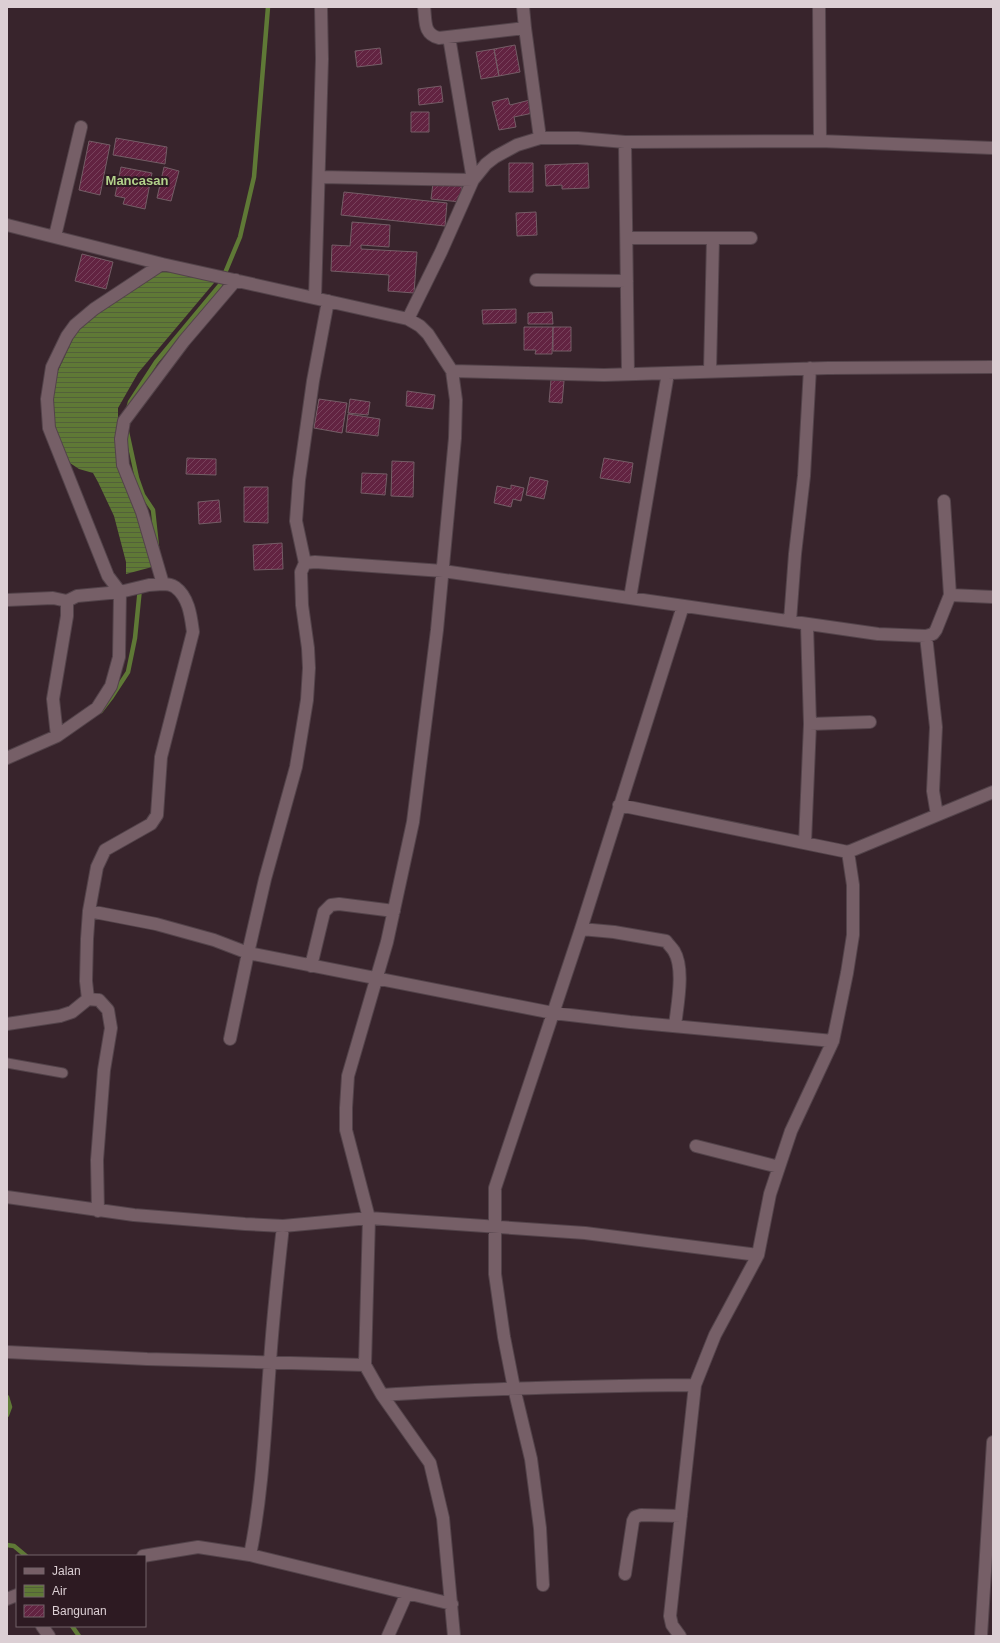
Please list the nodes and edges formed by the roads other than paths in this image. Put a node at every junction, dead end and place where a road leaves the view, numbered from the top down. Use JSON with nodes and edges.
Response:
{"nodes":[{"id":1,"x":321,"y":7,"type":"edge"},
{"id":2,"x":424,"y":7,"type":"edge"},
{"id":3,"x":523,"y":7,"type":"edge"},
{"id":4,"x":819,"y":7,"type":"edge"},
{"id":5,"x":525,"y":28,"type":"junction"},
{"id":6,"x":449,"y":37,"type":"junction"},
{"id":7,"x":81,"y":127,"type":"dead end"},
{"id":8,"x":540,"y":138,"type":"junction"},
{"id":9,"x":820,"y":141,"type":"junction"},
{"id":10,"x":626,"y":142,"type":"junction"},
{"id":11,"x":993,"y":148,"type":"edge"},
{"id":12,"x":319,"y":177,"type":"junction"},
{"id":13,"x":473,"y":180,"type":"junction"},
{"id":14,"x":7,"y":225,"type":"edge"},
{"id":15,"x":55,"y":236,"type":"junction"},
{"id":16,"x":626,"y":238,"type":"junction"},
{"id":17,"x":714,"y":238,"type":"junction"},
{"id":18,"x":751,"y":238,"type":"dead end"},
{"id":19,"x":162,"y":264,"type":"junction"},
{"id":20,"x":236,"y":280,"type":"junction"},
{"id":21,"x":536,"y":280,"type":"dead end"},
{"id":22,"x":627,"y":281,"type":"junction"},
{"id":23,"x":315,"y":298,"type":"junction"},
{"id":24,"x":328,"y":301,"type":"junction"},
{"id":25,"x":408,"y":319,"type":"junction"},
{"id":26,"x":993,"y":367,"type":"edge"},
{"id":27,"x":810,"y":368,"type":"junction"},
{"id":28,"x":452,"y":371,"type":"junction"},
{"id":29,"x":710,"y":371,"type":"junction"},
{"id":30,"x":668,"y":373,"type":"junction"},
{"id":31,"x":628,"y":374,"type":"junction"},
{"id":32,"x":944,"y":502,"type":"dead end"},
{"id":33,"x":305,"y":564,"type":"junction"},
{"id":34,"x":443,"y":571,"type":"junction"},
{"id":35,"x":162,"y":584,"type":"junction"},
{"id":36,"x":120,"y":592,"type":"junction"},
{"id":37,"x":950,"y":595,"type":"junction"},
{"id":38,"x":993,"y":597,"type":"edge"},
{"id":39,"x":630,"y":598,"type":"junction"},
{"id":40,"x":7,"y":600,"type":"edge"},
{"id":41,"x":67,"y":600,"type":"junction"},
{"id":42,"x":683,"y":606,"type":"junction"},
{"id":43,"x":790,"y":621,"type":"junction"},
{"id":44,"x":808,"y":625,"type":"junction"},
{"id":45,"x":926,"y":636,"type":"junction"},
{"id":46,"x":870,"y":722,"type":"dead end"},
{"id":47,"x":810,"y":724,"type":"junction"},
{"id":48,"x":56,"y":736,"type":"junction"},
{"id":49,"x":7,"y":758,"type":"edge"},
{"id":50,"x":993,"y":792,"type":"edge"},
{"id":51,"x":619,"y":805,"type":"junction"},
{"id":52,"x":937,"y":815,"type":"junction"},
{"id":53,"x":805,"y":843,"type":"junction"},
{"id":54,"x":848,"y":852,"type":"junction"},
{"id":55,"x":89,"y":911,"type":"junction"},
{"id":56,"x":394,"y":911,"type":"junction"},
{"id":57,"x":581,"y":929,"type":"junction"},
{"id":58,"x":248,"y":953,"type":"junction"},
{"id":59,"x":311,"y":966,"type":"junction"},
{"id":60,"x":377,"y":978,"type":"junction"},
{"id":61,"x":88,"y":999,"type":"junction"},
{"id":62,"x":553,"y":1013,"type":"junction"},
{"id":63,"x":7,"y":1024,"type":"edge"},
{"id":64,"x":675,"y":1026,"type":"junction"},
{"id":65,"x":230,"y":1039,"type":"dead end"},
{"id":66,"x":833,"y":1041,"type":"junction"},
{"id":67,"x":7,"y":1063,"type":"edge"},
{"id":68,"x":63,"y":1073,"type":"dead end"},
{"id":69,"x":696,"y":1146,"type":"dead end"},
{"id":70,"x":779,"y":1167,"type":"junction"},
{"id":71,"x":7,"y":1197,"type":"edge"},
{"id":72,"x":98,"y":1210,"type":"junction"},
{"id":73,"x":369,"y":1218,"type":"junction"},
{"id":74,"x":283,"y":1226,"type":"junction"},
{"id":75,"x":496,"y":1226,"type":"junction"},
{"id":76,"x":758,"y":1254,"type":"junction"},
{"id":77,"x":7,"y":1352,"type":"edge"},
{"id":78,"x":270,"y":1362,"type":"junction"},
{"id":79,"x":365,"y":1365,"type":"junction"},
{"id":80,"x":695,"y":1385,"type":"junction"},
{"id":81,"x":514,"y":1388,"type":"junction"},
{"id":82,"x":382,"y":1395,"type":"junction"},
{"id":83,"x":993,"y":1442,"type":"edge"},
{"id":84,"x":681,"y":1516,"type":"junction"},
{"id":85,"x":250,"y":1555,"type":"junction"},
{"id":86,"x":146,"y":1556,"type":"edge"},
{"id":87,"x":625,"y":1574,"type":"dead end"},
{"id":88,"x":543,"y":1585,"type":"dead end"},
{"id":89,"x":407,"y":1593,"type":"junction"},
{"id":90,"x":452,"y":1604,"type":"junction"},
{"id":91,"x":43,"y":1627,"type":"edge"},
{"id":92,"x":49,"y":1636,"type":"edge"},
{"id":93,"x":388,"y":1636,"type":"edge"},
{"id":94,"x":454,"y":1636,"type":"edge"},
{"id":95,"x":680,"y":1636,"type":"edge"},
{"id":96,"x":981,"y":1636,"type":"edge"}],
"edges":[{"from":1,"to":12,"type":"street"},
{"from":2,"to":6,"type":"street"},
{"from":3,"to":5,"type":"street"},
{"from":4,"to":9,"type":"street"},
{"from":5,"to":6,"type":"street"},
{"from":5,"to":8,"type":"street"},
{"from":6,"to":13,"type":"street"},
{"from":7,"to":15,"type":"street"},
{"from":8,"to":10,"type":"street"},
{"from":8,"to":13,"type":"street"},
{"from":9,"to":10,"type":"street"},
{"from":9,"to":11,"type":"street"},
{"from":10,"to":16,"type":"street"},
{"from":12,"to":13,"type":"street"},
{"from":12,"to":23,"type":"street"},
{"from":13,"to":25,"type":"street"},
{"from":14,"to":15,"type":"street"},
{"from":15,"to":19,"type":"street"},
{"from":16,"to":17,"type":"street"},
{"from":16,"to":22,"type":"street"},
{"from":17,"to":18,"type":"street"},
{"from":17,"to":29,"type":"street"},
{"from":19,"to":20,"type":"street"},
{"from":19,"to":36,"type":"street"},
{"from":20,"to":23,"type":"street"},
{"from":20,"to":35,"type":"street"},
{"from":21,"to":22,"type":"street"},
{"from":22,"to":31,"type":"street"},
{"from":23,"to":24,"type":"street"},
{"from":24,"to":25,"type":"street"},
{"from":24,"to":33,"type":"street"},
{"from":25,"to":28,"type":"street"},
{"from":26,"to":27,"type":"street"},
{"from":27,"to":29,"type":"street"},
{"from":27,"to":43,"type":"street"},
{"from":28,"to":31,"type":"street"},
{"from":28,"to":34,"type":"street"},
{"from":29,"to":30,"type":"street"},
{"from":30,"to":31,"type":"street"},
{"from":30,"to":39,"type":"street"},
{"from":32,"to":37,"type":"street"},
{"from":33,"to":34,"type":"street"},
{"from":33,"to":58,"type":"street"},
{"from":34,"to":39,"type":"street"},
{"from":34,"to":56,"type":"street"},
{"from":35,"to":36,"type":"street"},
{"from":35,"to":55,"type":"street"},
{"from":36,"to":41,"type":"street"},
{"from":36,"to":48,"type":"street"},
{"from":37,"to":38,"type":"street"},
{"from":37,"to":45,"type":"street"},
{"from":39,"to":42,"type":"street"},
{"from":40,"to":41,"type":"street"},
{"from":41,"to":48,"type":"street"},
{"from":42,"to":43,"type":"street"},
{"from":42,"to":51,"type":"street"},
{"from":43,"to":44,"type":"street"},
{"from":44,"to":45,"type":"street"},
{"from":44,"to":47,"type":"street"},
{"from":45,"to":52,"type":"street"},
{"from":46,"to":47,"type":"street"},
{"from":47,"to":53,"type":"street"},
{"from":48,"to":49,"type":"street"},
{"from":50,"to":52,"type":"street"},
{"from":51,"to":53,"type":"street"},
{"from":51,"to":57,"type":"street"},
{"from":52,"to":54,"type":"street"},
{"from":53,"to":54,"type":"street"},
{"from":54,"to":66,"type":"street"},
{"from":55,"to":58,"type":"street"},
{"from":55,"to":61,"type":"street"},
{"from":56,"to":59,"type":"street"},
{"from":56,"to":60,"type":"street"},
{"from":57,"to":62,"type":"street"},
{"from":57,"to":64,"type":"street"},
{"from":58,"to":59,"type":"street"},
{"from":58,"to":65,"type":"street"},
{"from":59,"to":60,"type":"street"},
{"from":60,"to":62,"type":"street"},
{"from":60,"to":73,"type":"street"},
{"from":61,"to":63,"type":"street"},
{"from":61,"to":72,"type":"street"},
{"from":62,"to":64,"type":"street"},
{"from":62,"to":75,"type":"street"},
{"from":64,"to":66,"type":"street"},
{"from":66,"to":70,"type":"street"},
{"from":67,"to":68,"type":"lane"},
{"from":69,"to":70,"type":"street"},
{"from":70,"to":76,"type":"street"},
{"from":71,"to":72,"type":"street"},
{"from":72,"to":74,"type":"street"},
{"from":73,"to":74,"type":"street"},
{"from":73,"to":75,"type":"street"},
{"from":73,"to":79,"type":"street"},
{"from":74,"to":78,"type":"street"},
{"from":75,"to":76,"type":"street"},
{"from":75,"to":81,"type":"street"},
{"from":76,"to":80,"type":"street"},
{"from":77,"to":78,"type":"street"},
{"from":78,"to":79,"type":"street"},
{"from":78,"to":85,"type":"street"},
{"from":79,"to":82,"type":"street"},
{"from":80,"to":81,"type":"street"},
{"from":80,"to":84,"type":"street"},
{"from":81,"to":82,"type":"street"},
{"from":81,"to":88,"type":"street"},
{"from":82,"to":90,"type":"street"},
{"from":83,"to":96,"type":"street"},
{"from":84,"to":87,"type":"street"},
{"from":84,"to":95,"type":"street"},
{"from":85,"to":86,"type":"street"},
{"from":85,"to":89,"type":"street"},
{"from":89,"to":90,"type":"street"},
{"from":89,"to":93,"type":"street"},
{"from":90,"to":94,"type":"street"},
{"from":91,"to":92,"type":"street"}]}
